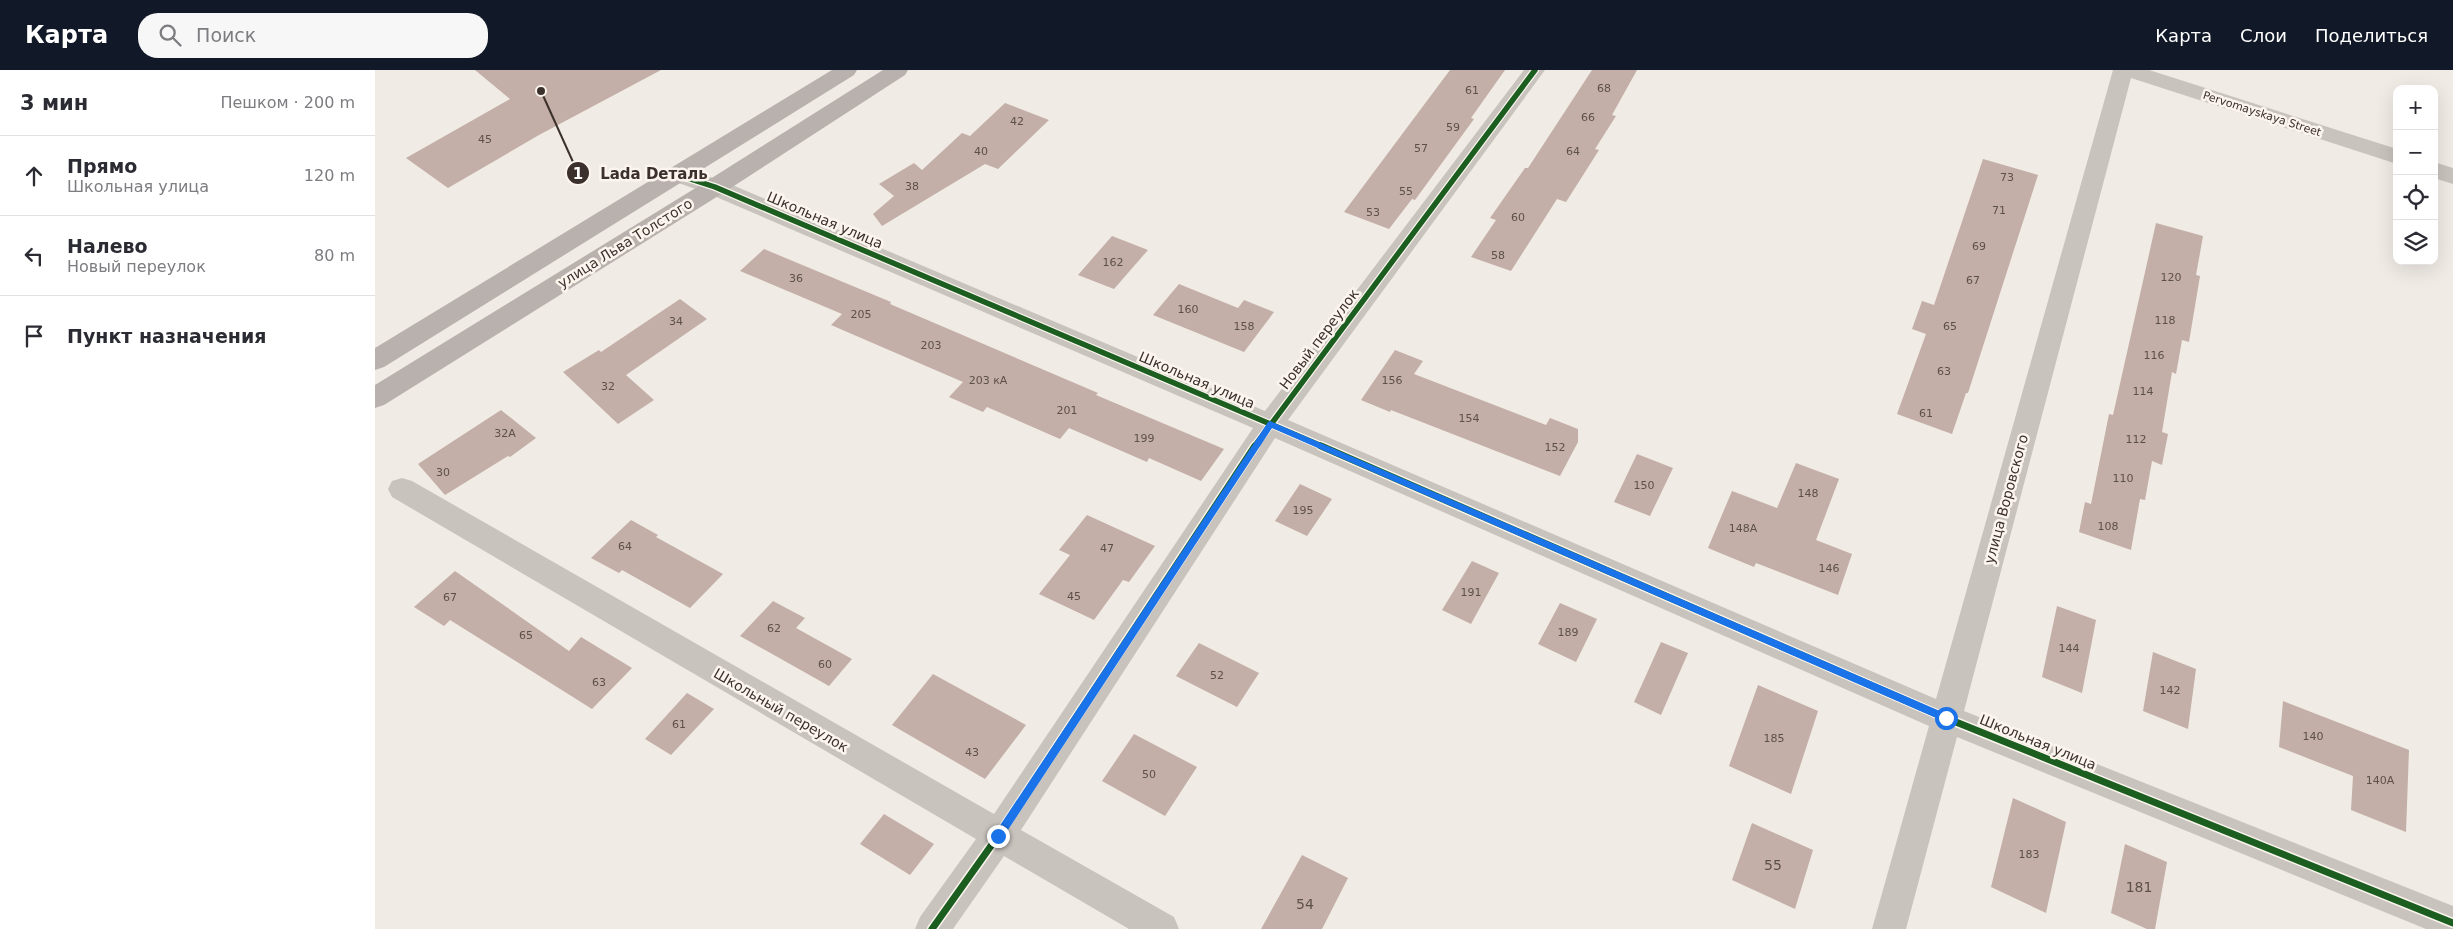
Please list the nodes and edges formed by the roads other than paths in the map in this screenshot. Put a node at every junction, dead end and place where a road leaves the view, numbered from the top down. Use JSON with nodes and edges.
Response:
{"nodes":[{"id":1,"x":847,"y":70,"type":"edge"},
{"id":2,"x":898,"y":70,"type":"edge"},
{"id":3,"x":1535,"y":70,"type":"edge"},
{"id":4,"x":2125,"y":70,"type":"edge"},
{"id":5,"x":2393,"y":157,"type":"edge"},
{"id":6,"x":2438,"y":171,"type":"edge"},
{"id":7,"x":678,"y":175,"type":"junction"},
{"id":8,"x":2453,"y":176,"type":"edge"},
{"id":9,"x":715,"y":187,"type":"junction"},
{"id":10,"x":375,"y":360,"type":"edge"},
{"id":11,"x":375,"y":398,"type":"edge"},
{"id":12,"x":1270,"y":424,"type":"junction"},
{"id":13,"x":402,"y":488,"type":"dead end"},
{"id":14,"x":1946,"y":718,"type":"junction"},
{"id":15,"x":998,"y":836,"type":"junction"},
{"id":16,"x":2453,"y":923,"type":"edge"},
{"id":17,"x":932,"y":929,"type":"edge"},
{"id":18,"x":1162,"y":929,"type":"edge"},
{"id":19,"x":1889,"y":929,"type":"edge"}],
"edges":[{"from":1,"to":7,"type":"main road"},
{"from":2,"to":9,"type":"main road","name":"улица Льва Толстого"},
{"from":3,"to":12,"type":"street","name":"Новый переулок"},
{"from":4,"to":5,"type":"street","name":"Pervomayskaya Street"},
{"from":4,"to":14,"type":"street","name":"улица Воровского"},
{"from":6,"to":8,"type":"street"},
{"from":7,"to":9,"type":"street","name":"Школьная улица"},
{"from":7,"to":10,"type":"main road"},
{"from":9,"to":11,"type":"main road","name":"улица Льва Толстого"},
{"from":9,"to":12,"type":"street","name":"Школьная улица"},
{"from":12,"to":14,"type":"street","name":"Школьная улица"},
{"from":12,"to":15,"type":"street","name":"Новый переулок"},
{"from":13,"to":15,"type":"street","name":"Школьный переулок"},
{"from":14,"to":16,"type":"street","name":"Школьная улица"},
{"from":14,"to":19,"type":"street","name":"улица Воровского"},
{"from":15,"to":17,"type":"street","name":"Новый переулок"},
{"from":15,"to":18,"type":"street","name":"Школьный переулок"}]}
